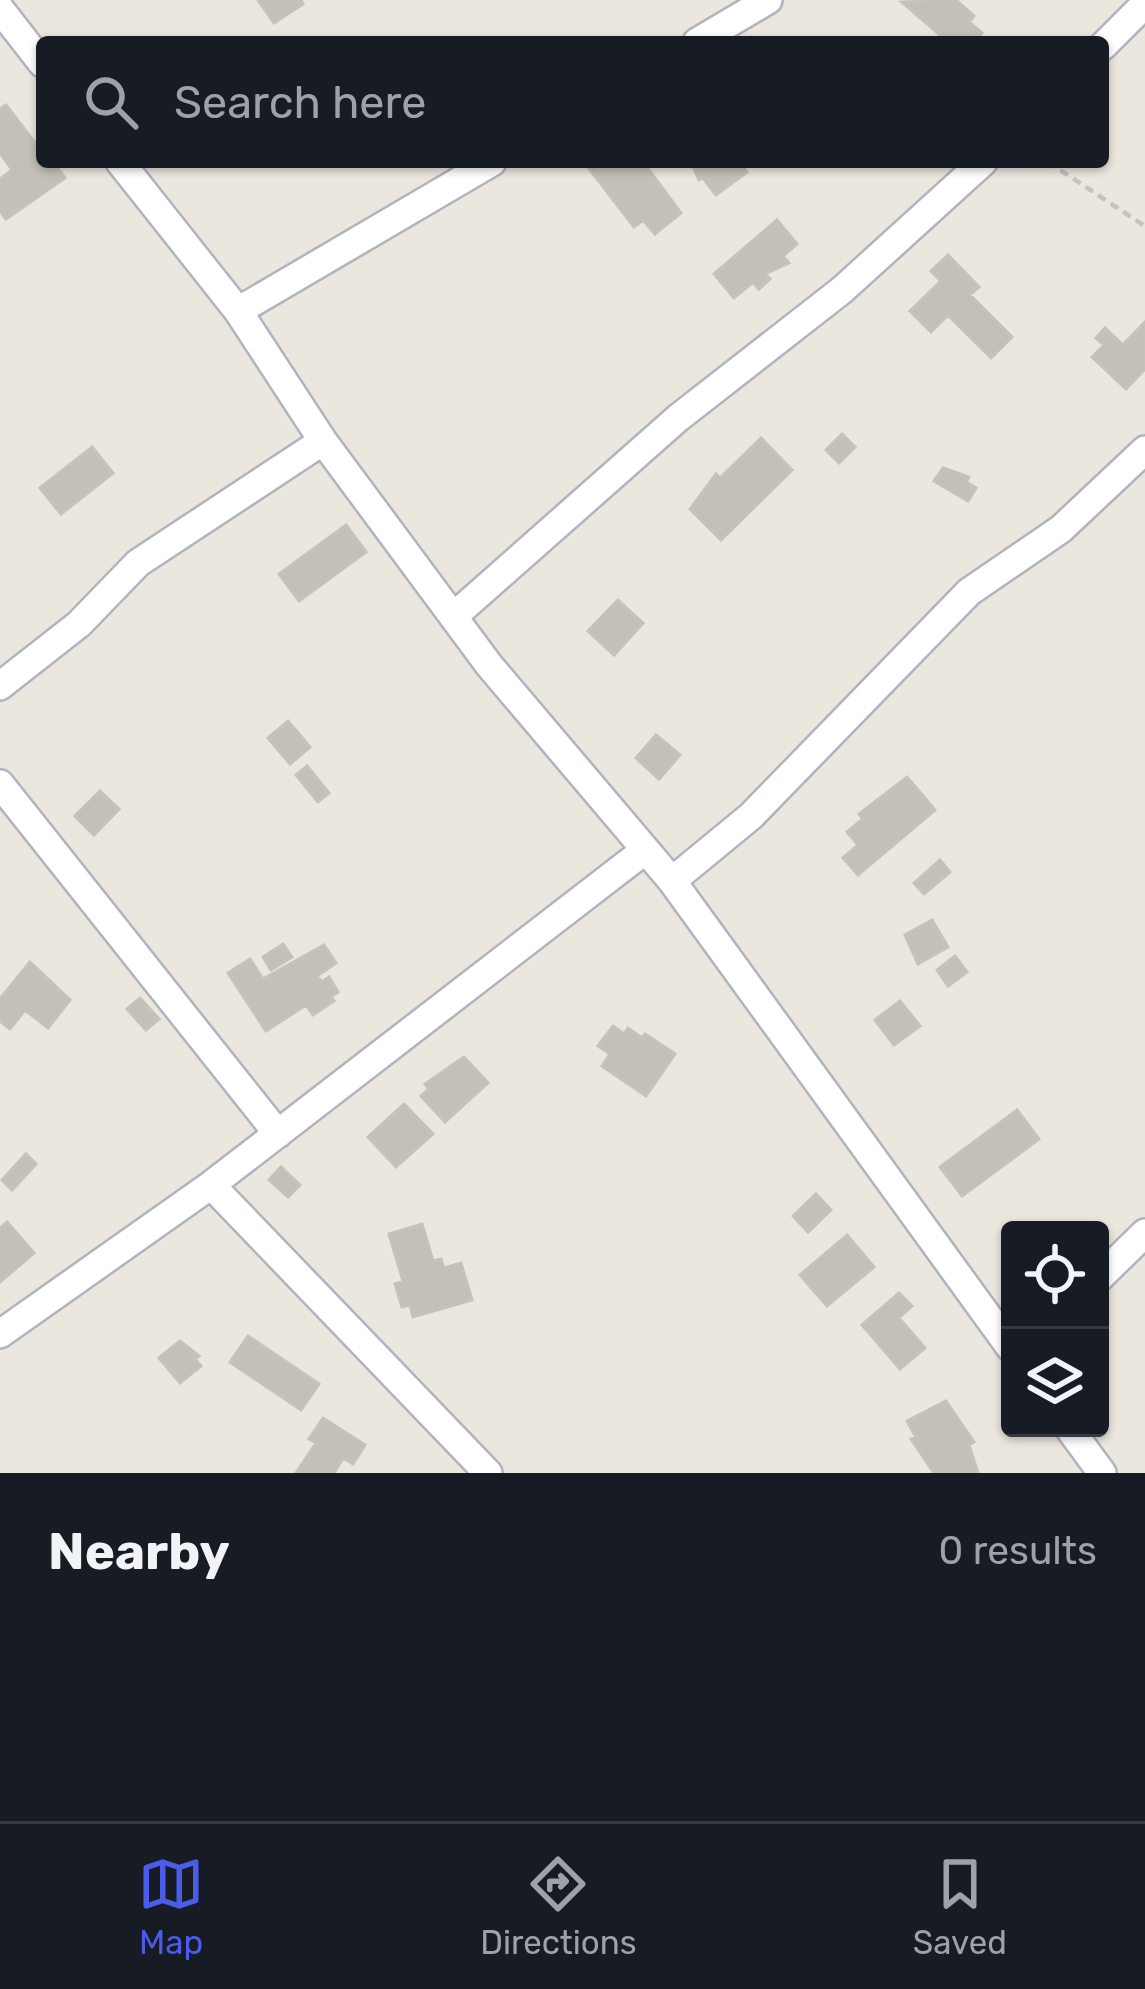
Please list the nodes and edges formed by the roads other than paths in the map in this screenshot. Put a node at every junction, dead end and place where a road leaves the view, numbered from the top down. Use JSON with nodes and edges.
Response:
{"nodes":[{"id":1,"x":8,"y":0,"type":"edge"},
{"id":2,"x":768,"y":0,"type":"edge"},
{"id":3,"x":1145,"y":4,"type":"edge"},
{"id":4,"x":0,"y":8,"type":"edge"},
{"id":5,"x":707,"y":36,"type":"edge"},
{"id":6,"x":1109,"y":40,"type":"edge"},
{"id":7,"x":36,"y":55,"type":"edge"},
{"id":8,"x":125,"y":168,"type":"edge"},
{"id":9,"x":481,"y":168,"type":"edge"},
{"id":10,"x":976,"y":168,"type":"edge"},
{"id":11,"x":238,"y":311,"type":"junction"},
{"id":12,"x":323,"y":441,"type":"junction"},
{"id":13,"x":1145,"y":449,"type":"edge"},
{"id":14,"x":454,"y":616,"type":"junction"},
{"id":15,"x":0,"y":686,"type":"edge"},
{"id":16,"x":0,"y":784,"type":"edge"},
{"id":17,"x":644,"y":851,"type":"junction"},
{"id":18,"x":672,"y":881,"type":"junction"},
{"id":19,"x":278,"y":1134,"type":"junction"},
{"id":20,"x":211,"y":1185,"type":"junction"},
{"id":21,"x":1145,"y":1233,"type":"edge"},
{"id":22,"x":1109,"y":1268,"type":"edge"},
{"id":23,"x":0,"y":1334,"type":"edge"},
{"id":24,"x":1001,"y":1335,"type":"edge"},
{"id":25,"x":1076,"y":1437,"type":"edge"},
{"id":26,"x":488,"y":1473,"type":"edge"},
{"id":27,"x":1102,"y":1473,"type":"edge"}],
"edges":[{"from":1,"to":4,"type":"street"},
{"from":2,"to":5,"type":"street"},
{"from":3,"to":6,"type":"street"},
{"from":4,"to":7,"type":"street"},
{"from":8,"to":11,"type":"street"},
{"from":9,"to":11,"type":"street"},
{"from":10,"to":14,"type":"street"},
{"from":11,"to":12,"type":"street"},
{"from":12,"to":14,"type":"street"},
{"from":12,"to":15,"type":"street"},
{"from":13,"to":18,"type":"street"},
{"from":14,"to":17,"type":"street"},
{"from":16,"to":19,"type":"street"},
{"from":17,"to":18,"type":"street"},
{"from":17,"to":19,"type":"street"},
{"from":18,"to":24,"type":"street"},
{"from":19,"to":20,"type":"street"},
{"from":20,"to":23,"type":"street"},
{"from":20,"to":26,"type":"street"},
{"from":21,"to":22,"type":"street"},
{"from":25,"to":27,"type":"street"}]}
